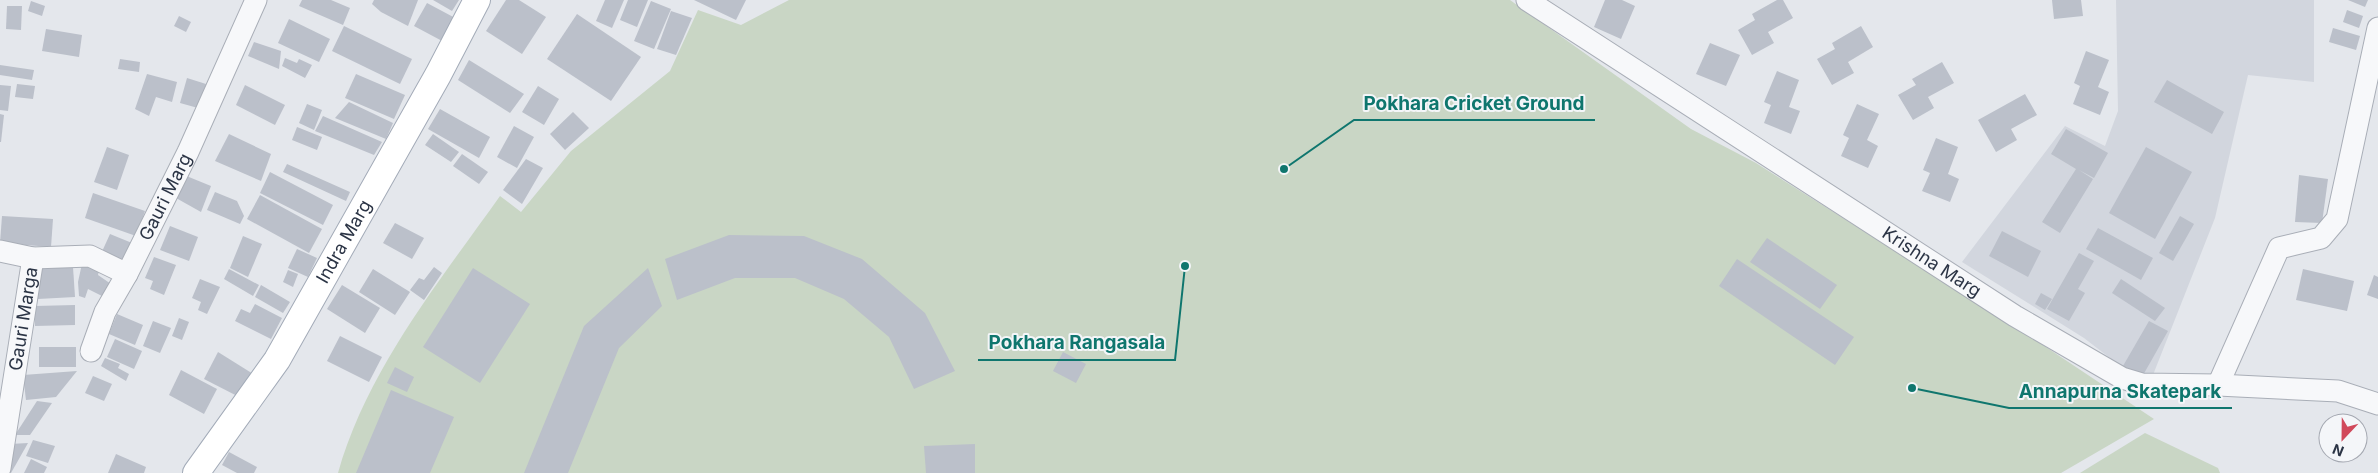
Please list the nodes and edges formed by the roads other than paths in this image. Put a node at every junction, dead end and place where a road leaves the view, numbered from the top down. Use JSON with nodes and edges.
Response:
{"nodes":[{"id":1,"x":256,"y":0,"type":"edge"},
{"id":2,"x":477,"y":0,"type":"edge"},
{"id":3,"x":1527,"y":0,"type":"edge"},
{"id":4,"x":2378,"y":28,"type":"edge"},
{"id":5,"x":0,"y":251,"type":"edge"},
{"id":6,"x":33,"y":258,"type":"junction"},
{"id":7,"x":127,"y":274,"type":"junction"},
{"id":8,"x":91,"y":351,"type":"dead end"},
{"id":9,"x":2218,"y":385,"type":"junction"},
{"id":10,"x":2378,"y":404,"type":"edge"},
{"id":11,"x":0,"y":468,"type":"edge"},
{"id":12,"x":196,"y":473,"type":"edge"}],
"edges":[{"from":1,"to":7,"type":"street","name":"Gauri Marg"},
{"from":2,"to":12,"type":"main road","name":"Indra Marg"},
{"from":3,"to":9,"type":"street","name":"Krishna Marg"},
{"from":4,"to":9,"type":"street"},
{"from":5,"to":6,"type":"street"},
{"from":6,"to":7,"type":"street"},
{"from":6,"to":11,"type":"street","name":"Gauri Marga"},
{"from":7,"to":8,"type":"street","name":"Gauri Marg"},
{"from":9,"to":10,"type":"street","name":"Krishna Marg"}]}
